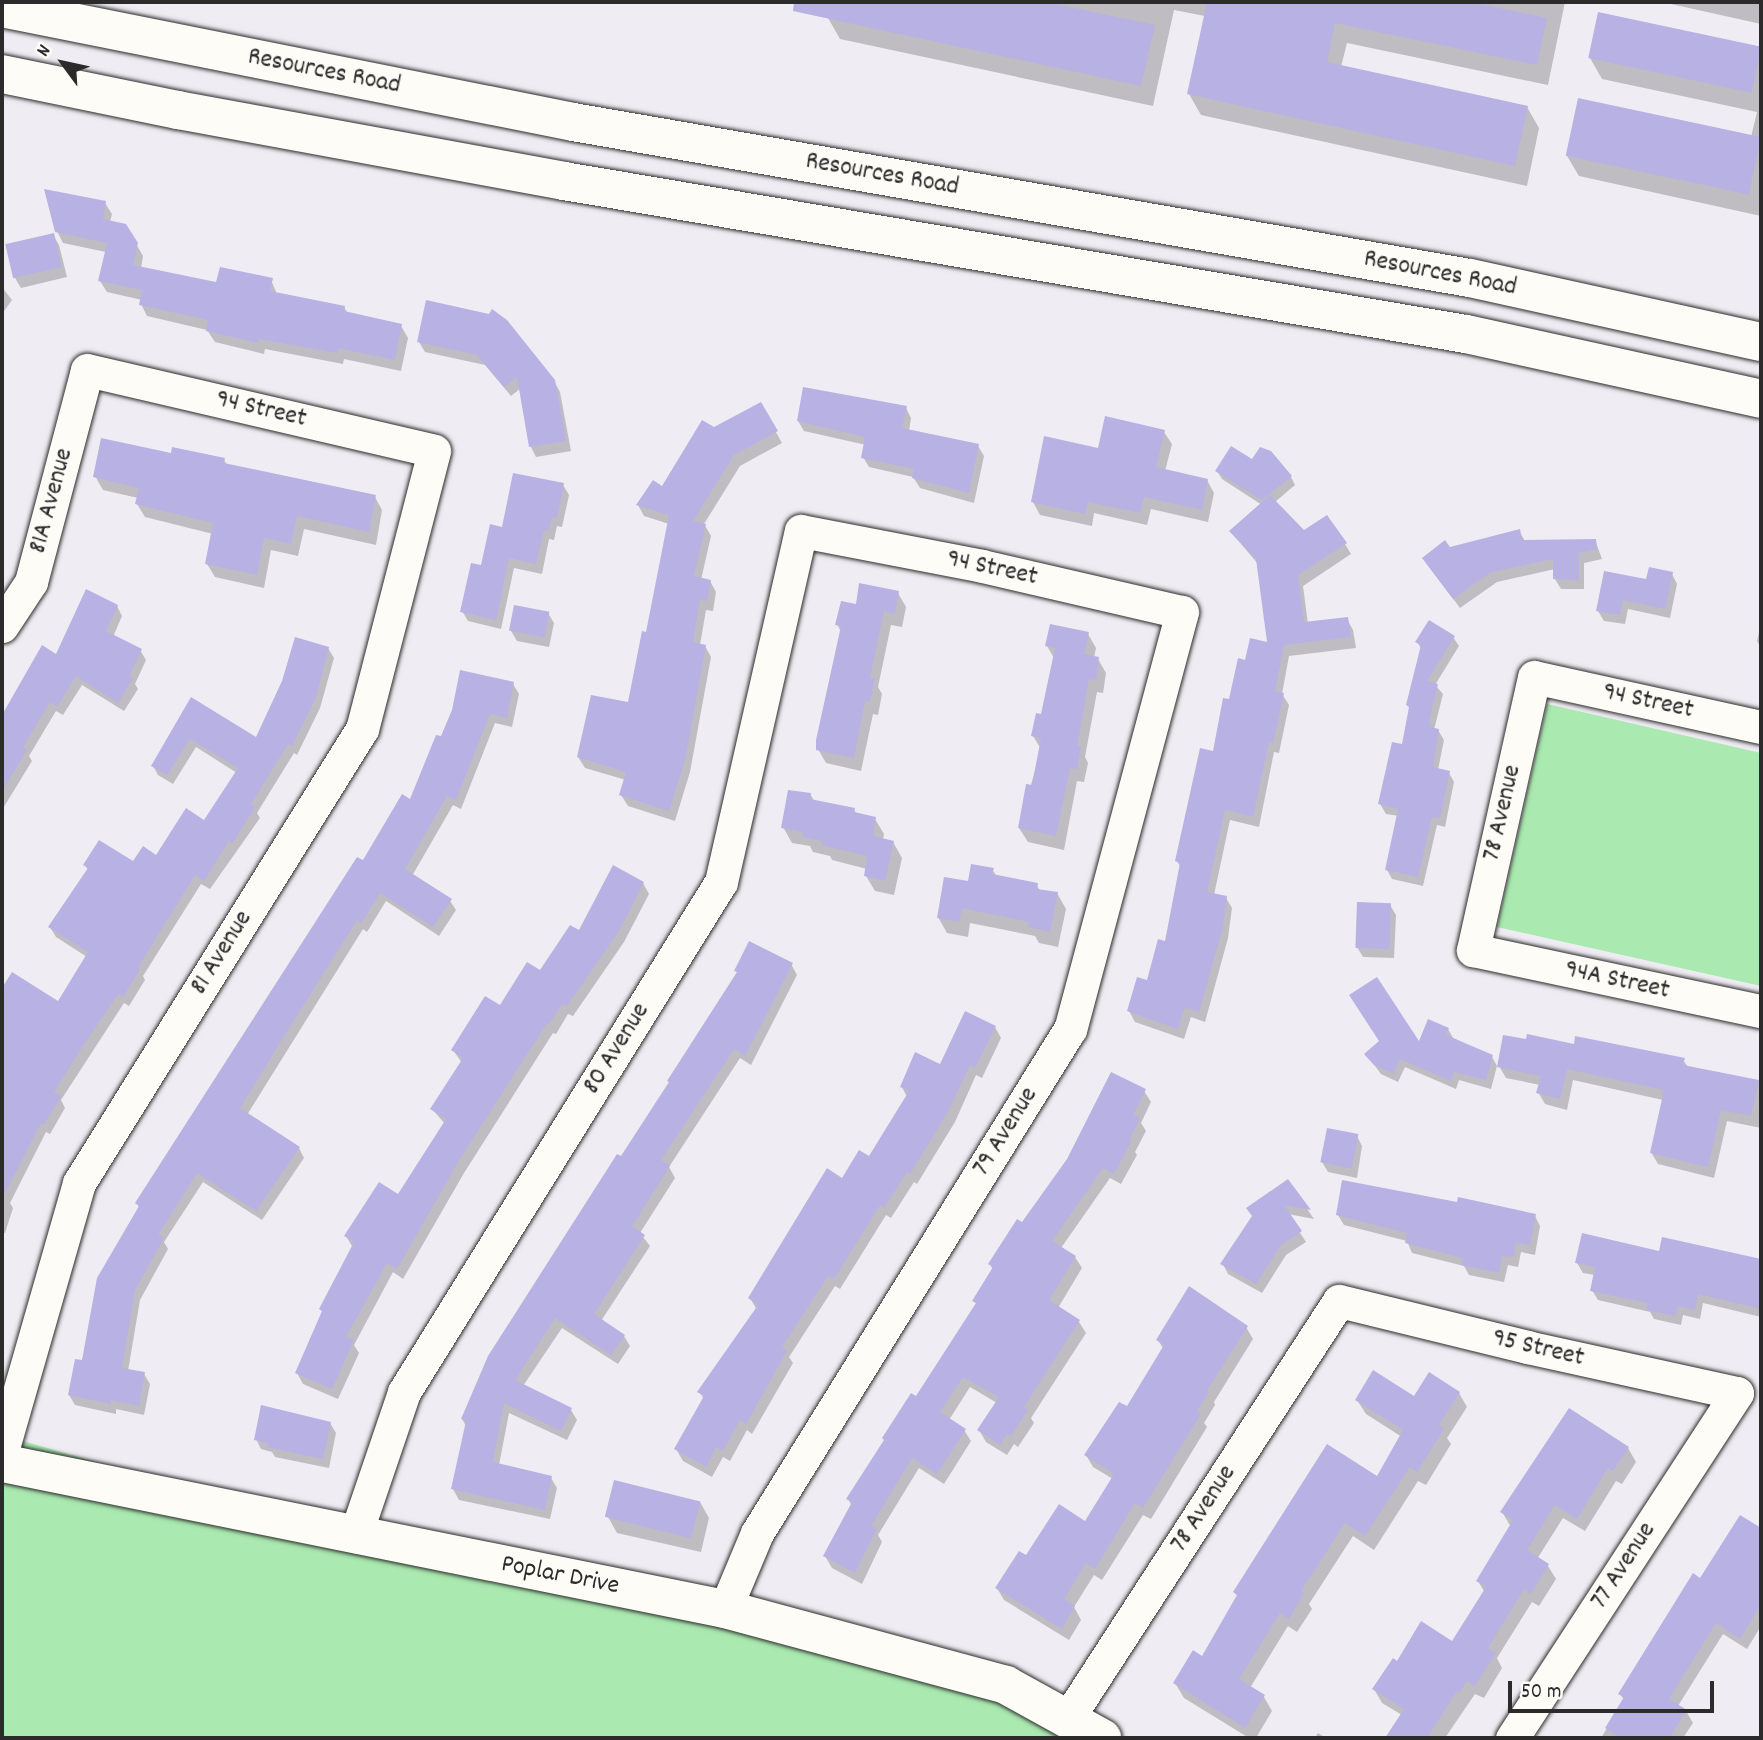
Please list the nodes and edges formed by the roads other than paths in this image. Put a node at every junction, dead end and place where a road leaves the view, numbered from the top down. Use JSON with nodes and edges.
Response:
{"nodes":[{"id":1,"x":2,"y":8,"type":"edge"},
{"id":2,"x":2,"y":74,"type":"edge"},
{"id":3,"x":573,"y":122,"type":"junction"},
{"id":4,"x":564,"y":181,"type":"junction"},
{"id":5,"x":1761,"y":342,"type":"edge"},
{"id":6,"x":87,"y":370,"type":"joint"},
{"id":7,"x":1761,"y":399,"type":"edge"},
{"id":8,"x":434,"y":451,"type":"joint"},
{"id":9,"x":801,"y":531,"type":"joint"},
{"id":10,"x":1182,"y":612,"type":"joint"},
{"id":11,"x":2,"y":626,"type":"edge"},
{"id":12,"x":1534,"y":677,"type":"joint"},
{"id":13,"x":1761,"y":727,"type":"edge"},
{"id":14,"x":1473,"y":950,"type":"joint"},
{"id":15,"x":1761,"y":1011,"type":"edge"},
{"id":16,"x":1339,"y":1301,"type":"joint"},
{"id":17,"x":1737,"y":1393,"type":"joint"},
{"id":18,"x":2,"y":1452,"type":"edge"},
{"id":19,"x":2,"y":1463,"type":"edge"},
{"id":20,"x":355,"y":1536,"type":"junction"},
{"id":21,"x":725,"y":1609,"type":"junction"},
{"id":22,"x":1068,"y":1718,"type":"junction"},
{"id":23,"x":1102,"y":1738,"type":"edge"},
{"id":24,"x":1512,"y":1738,"type":"edge"}],
"edges":[{"from":1,"to":3,"type":"main road","name":"Resources Road"},
{"from":2,"to":4,"type":"main road","name":"Resources Road"},
{"from":3,"to":4,"type":"main road"},
{"from":3,"to":5,"type":"main road","name":"Resources Road"},
{"from":4,"to":7,"type":"main road","name":"Resources Road"},
{"from":6,"to":8,"type":"street","name":"94 Street"},
{"from":6,"to":11,"type":"street","name":"81A Avenue"},
{"from":8,"to":18,"type":"street","name":"81 Avenue"},
{"from":9,"to":10,"type":"street","name":"94 Street"},
{"from":9,"to":20,"type":"street","name":"80 Avenue"},
{"from":10,"to":21,"type":"street","name":"79 Avenue"},
{"from":12,"to":13,"type":"street","name":"94 Street"},
{"from":12,"to":14,"type":"street","name":"78 Avenue"},
{"from":14,"to":15,"type":"street","name":"94A Street"},
{"from":16,"to":17,"type":"street","name":"95 Street"},
{"from":16,"to":22,"type":"street","name":"78 Avenue"},
{"from":17,"to":24,"type":"street","name":"77 Avenue"},
{"from":19,"to":20,"type":"main road","name":"Poplar Drive"},
{"from":20,"to":21,"type":"main road","name":"Poplar Drive"},
{"from":21,"to":22,"type":"main road","name":"Poplar Drive"},
{"from":22,"to":23,"type":"main road","name":"Poplar Drive"}]}
